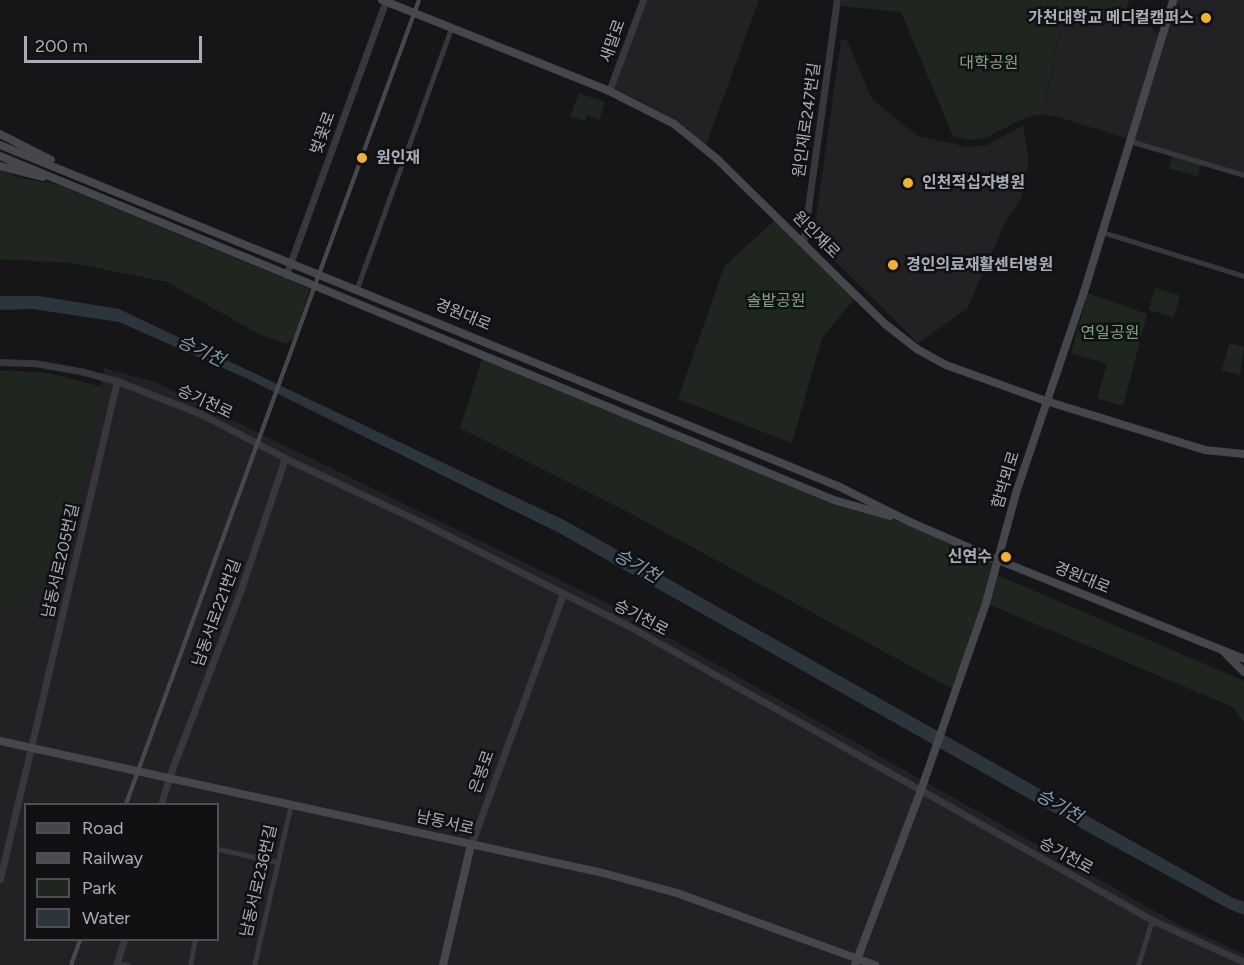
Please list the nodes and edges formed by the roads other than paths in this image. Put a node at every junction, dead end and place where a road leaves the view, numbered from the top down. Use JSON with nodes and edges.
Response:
{"nodes":[{"id":1,"x":384,"y":0,"type":"edge"},
{"id":2,"x":643,"y":0,"type":"edge"},
{"id":3,"x":837,"y":0,"type":"edge"},
{"id":4,"x":1173,"y":0,"type":"edge"},
{"id":5,"x":451,"y":29,"type":"junction"},
{"id":6,"x":609,"y":91,"type":"junction"},
{"id":7,"x":0,"y":134,"type":"edge"},
{"id":8,"x":1130,"y":141,"type":"junction"},
{"id":9,"x":0,"y":145,"type":"edge"},
{"id":10,"x":0,"y":156,"type":"edge"},
{"id":11,"x":0,"y":166,"type":"edge"},
{"id":12,"x":72,"y":173,"type":"junction"},
{"id":13,"x":1244,"y":175,"type":"edge"},
{"id":14,"x":69,"y":183,"type":"junction"},
{"id":15,"x":1102,"y":232,"type":"junction"},
{"id":16,"x":803,"y":244,"type":"junction"},
{"id":17,"x":291,"y":261,"type":"junction"},
{"id":18,"x":286,"y":275,"type":"junction"},
{"id":19,"x":1244,"y":276,"type":"edge"},
{"id":20,"x":357,"y":288,"type":"junction"},
{"id":21,"x":0,"y":362,"type":"edge"},
{"id":22,"x":117,"y":381,"type":"junction"},
{"id":23,"x":1046,"y":401,"type":"junction"},
{"id":24,"x":1244,"y":454,"type":"edge"},
{"id":25,"x":285,"y":458,"type":"junction"},
{"id":26,"x":910,"y":522,"type":"junction"},
{"id":27,"x":998,"y":560,"type":"junction"},
{"id":28,"x":563,"y":593,"type":"junction"},
{"id":29,"x":1223,"y":651,"type":"junction"},
{"id":30,"x":1244,"y":652,"type":"edge"},
{"id":31,"x":1244,"y":659,"type":"edge"},
{"id":32,"x":1244,"y":672,"type":"edge"},
{"id":33,"x":0,"y":741,"type":"edge"},
{"id":34,"x":31,"y":748,"type":"junction"},
{"id":35,"x":169,"y":777,"type":"junction"},
{"id":36,"x":921,"y":790,"type":"junction"},
{"id":37,"x":161,"y":803,"type":"edge"},
{"id":38,"x":291,"y":804,"type":"junction"},
{"id":39,"x":471,"y":845,"type":"junction"},
{"id":40,"x":219,"y":849,"type":"edge"},
{"id":41,"x":277,"y":862,"type":"junction"},
{"id":42,"x":0,"y":879,"type":"edge"},
{"id":43,"x":1152,"y":920,"type":"junction"},
{"id":44,"x":123,"y":941,"type":"edge"},
{"id":45,"x":195,"y":941,"type":"edge"},
{"id":46,"x":855,"y":961,"type":"edge"},
{"id":47,"x":1244,"y":962,"type":"edge"},
{"id":48,"x":117,"y":964,"type":"edge"},
{"id":49,"x":128,"y":965,"type":"edge"},
{"id":50,"x":189,"y":965,"type":"edge"},
{"id":51,"x":254,"y":965,"type":"edge"},
{"id":52,"x":443,"y":965,"type":"edge"},
{"id":53,"x":875,"y":965,"type":"edge"},
{"id":54,"x":1138,"y":965,"type":"edge"}],
"edges":[{"from":1,"to":5,"type":"main road","name":"원인재로"},
{"from":1,"to":17,"type":"street","name":"벚꽃로"},
{"from":2,"to":6,"type":"street","name":"새말로"},
{"from":3,"to":16,"type":"street","name":"원인재로247번길"},
{"from":4,"to":8,"type":"main road","name":"함박뫼로"},
{"from":5,"to":6,"type":"main road","name":"원인재로"},
{"from":5,"to":20,"type":"street"},
{"from":6,"to":16,"type":"main road","name":"원인재로"},
{"from":7,"to":12,"type":"main road"},
{"from":8,"to":13,"type":"street"},
{"from":8,"to":15,"type":"main road","name":"함박뫼로"},
{"from":9,"to":12,"type":"main road","name":"경원대로"},
{"from":10,"to":14,"type":"main road","name":"경원대로"},
{"from":11,"to":14,"type":"main road"},
{"from":12,"to":17,"type":"main road","name":"경원대로"},
{"from":14,"to":18,"type":"main road","name":"경원대로"},
{"from":15,"to":19,"type":"street"},
{"from":15,"to":23,"type":"main road","name":"함박뫼로"},
{"from":16,"to":23,"type":"main road","name":"원인재로"},
{"from":17,"to":18,"type":"street","name":"벚꽃로"},
{"from":17,"to":20,"type":"main road","name":"경원대로"},
{"from":18,"to":26,"type":"main road","name":"경원대로"},
{"from":20,"to":26,"type":"main road","name":"경원대로"},
{"from":21,"to":22,"type":"street","name":"승기천로"},
{"from":22,"to":25,"type":"street","name":"승기천로"},
{"from":22,"to":34,"type":"street","name":"남동서로205번길"},
{"from":23,"to":24,"type":"main road","name":"원인재로"},
{"from":23,"to":27,"type":"main road","name":"함박뫼로"},
{"from":25,"to":28,"type":"street","name":"승기천로"},
{"from":25,"to":35,"type":"street","name":"남동서로221번길"},
{"from":26,"to":27,"type":"main road","name":"경원대로"},
{"from":27,"to":29,"type":"main road","name":"경원대로"},
{"from":27,"to":36,"type":"main road","name":"함박뫼로"},
{"from":28,"to":36,"type":"street","name":"승기천로"},
{"from":28,"to":39,"type":"street","name":"은봉로"},
{"from":29,"to":30,"type":"main road"},
{"from":29,"to":31,"type":"main road","name":"경원대로"},
{"from":29,"to":32,"type":"main road"},
{"from":33,"to":34,"type":"main road","name":"남동서로"},
{"from":34,"to":35,"type":"main road","name":"남동서로"},
{"from":34,"to":42,"type":"street","name":"남동서로205번길"},
{"from":35,"to":37,"type":"street","name":"남동서로221번길"},
{"from":35,"to":38,"type":"main road","name":"남동서로"},
{"from":36,"to":43,"type":"street","name":"승기천로"},
{"from":36,"to":46,"type":"main road","name":"함박뫼로"},
{"from":38,"to":39,"type":"main road","name":"남동서로"},
{"from":38,"to":41,"type":"street","name":"남동서로236번길"},
{"from":39,"to":46,"type":"main road","name":"남동서로"},
{"from":39,"to":52,"type":"main road","name":"은봉로"},
{"from":40,"to":41,"type":"street"},
{"from":41,"to":51,"type":"street","name":"남동서로236번길"},
{"from":43,"to":47,"type":"street","name":"승기천로"},
{"from":43,"to":54,"type":"street"},
{"from":44,"to":48,"type":"street"},
{"from":45,"to":50,"type":"street"},
{"from":46,"to":53,"type":"main road","name":"남동서로"},
{"from":48,"to":49,"type":"street"}]}
